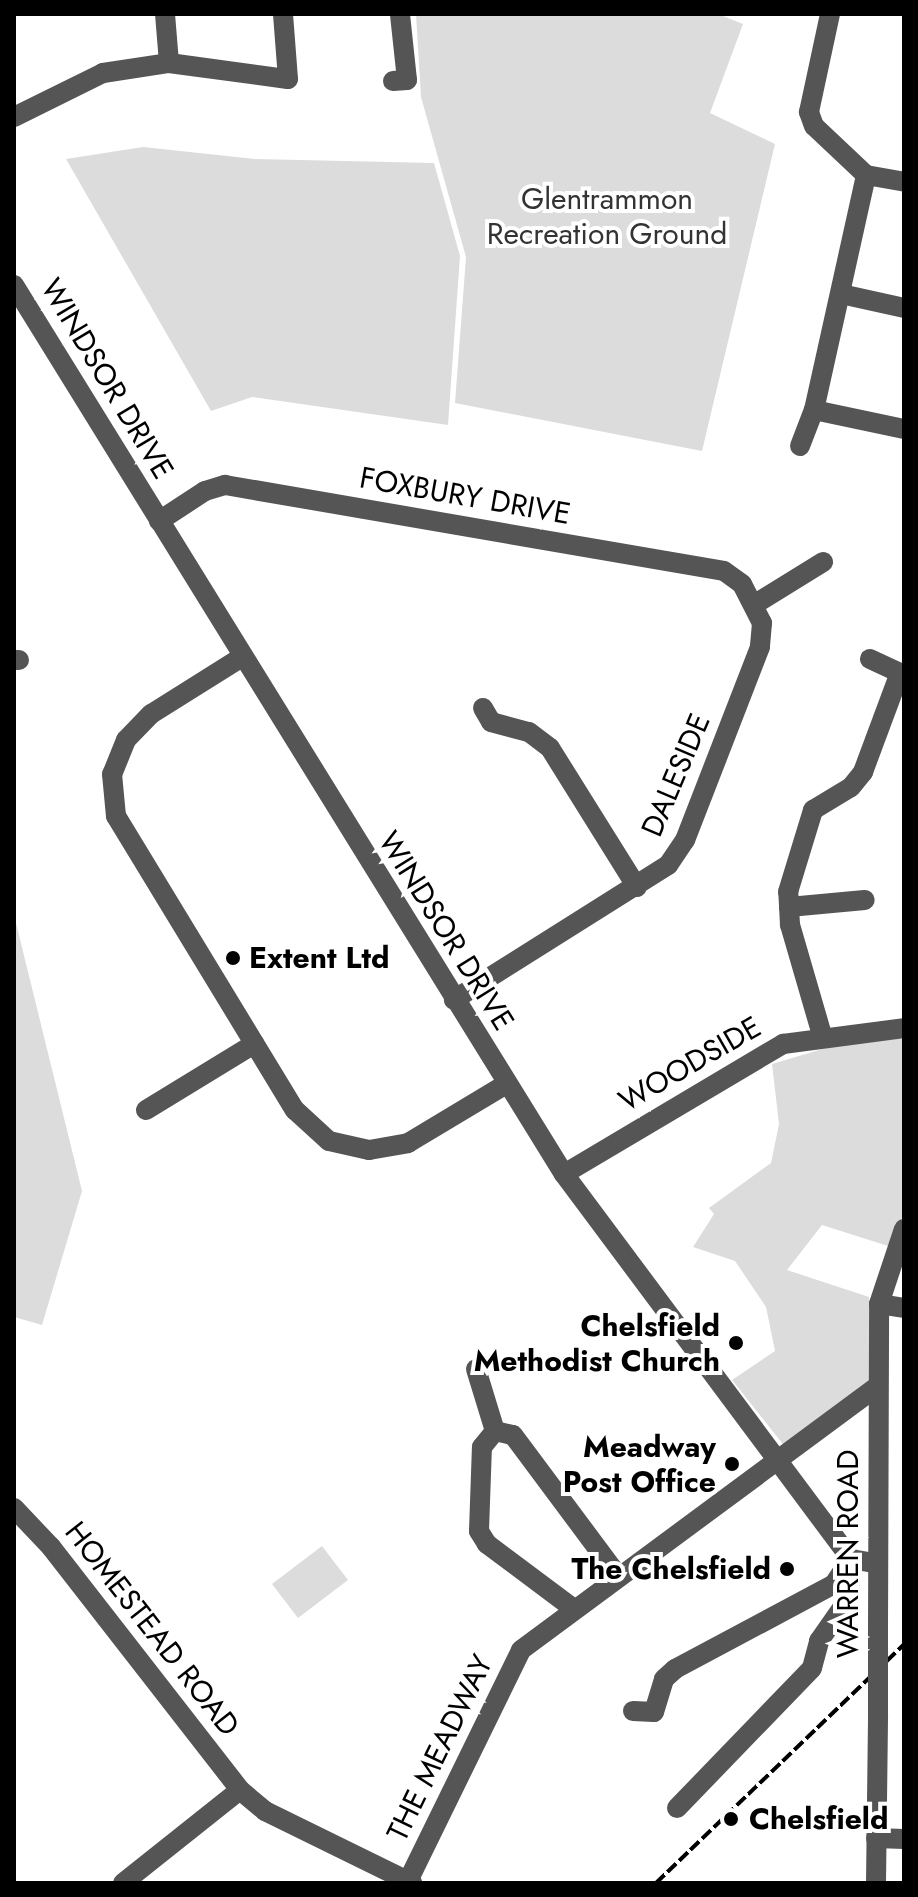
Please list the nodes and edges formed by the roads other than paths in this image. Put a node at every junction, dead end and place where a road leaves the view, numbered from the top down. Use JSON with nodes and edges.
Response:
{"nodes":[{"id":1,"x":165,"y":14,"type":"edge"},
{"id":2,"x":283,"y":14,"type":"edge"},
{"id":3,"x":400,"y":14,"type":"edge"},
{"id":4,"x":830,"y":14,"type":"edge"},
{"id":5,"x":169,"y":63,"type":"junction"},
{"id":6,"x":393,"y":81,"type":"dead end"},
{"id":7,"x":14,"y":117,"type":"edge"},
{"id":8,"x":866,"y":175,"type":"junction"},
{"id":9,"x":904,"y":182,"type":"edge"},
{"id":10,"x":16,"y":293,"type":"edge"},
{"id":11,"x":841,"y":294,"type":"junction"},
{"id":12,"x":904,"y":308,"type":"edge"},
{"id":13,"x":814,"y":410,"type":"junction"},
{"id":14,"x":904,"y":429,"type":"edge"},
{"id":15,"x":800,"y":446,"type":"dead end"},
{"id":16,"x":159,"y":521,"type":"junction"},
{"id":17,"x":823,"y":562,"type":"dead end"},
{"id":18,"x":755,"y":604,"type":"junction"},
{"id":19,"x":242,"y":657,"type":"junction"},
{"id":20,"x":870,"y":659,"type":"dead end"},
{"id":21,"x":902,"y":675,"type":"edge"},
{"id":22,"x":483,"y":708,"type":"dead end"},
{"id":23,"x":637,"y":887,"type":"junction"},
{"id":24,"x":865,"y":900,"type":"dead end"},
{"id":25,"x":789,"y":907,"type":"junction"},
{"id":26,"x":454,"y":1000,"type":"junction"},
{"id":27,"x":904,"y":1028,"type":"edge"},
{"id":28,"x":822,"y":1035,"type":"junction"},
{"id":29,"x":254,"y":1044,"type":"junction"},
{"id":30,"x":506,"y":1084,"type":"junction"},
{"id":31,"x":146,"y":1110,"type":"dead end"},
{"id":32,"x":564,"y":1174,"type":"junction"},
{"id":33,"x":904,"y":1229,"type":"edge"},
{"id":34,"x":879,"y":1304,"type":"junction"},
{"id":35,"x":904,"y":1308,"type":"edge"},
{"id":36,"x":476,"y":1369,"type":"dead end"},
{"id":37,"x":877,"y":1387,"type":"junction"},
{"id":38,"x":495,"y":1431,"type":"junction"},
{"id":39,"x":779,"y":1460,"type":"junction"},
{"id":40,"x":14,"y":1508,"type":"edge"},
{"id":41,"x":851,"y":1559,"type":"junction"},
{"id":42,"x":878,"y":1564,"type":"junction"},
{"id":43,"x":619,"y":1577,"type":"junction"},
{"id":44,"x":574,"y":1609,"type":"junction"},
{"id":45,"x":633,"y":1711,"type":"dead end"},
{"id":46,"x":240,"y":1790,"type":"junction"},
{"id":47,"x":677,"y":1808,"type":"dead end"},
{"id":48,"x":876,"y":1838,"type":"junction"},
{"id":49,"x":904,"y":1839,"type":"edge"},
{"id":50,"x":410,"y":1882,"type":"edge"},
{"id":51,"x":123,"y":1883,"type":"edge"},
{"id":52,"x":876,"y":1883,"type":"edge"}],
"edges":[{"from":1,"to":5,"type":"street"},
{"from":2,"to":5,"type":"street"},
{"from":3,"to":6,"type":"street"},
{"from":4,"to":8,"type":"street"},
{"from":5,"to":7,"type":"street"},
{"from":8,"to":9,"type":"street"},
{"from":8,"to":11,"type":"street"},
{"from":10,"to":16,"type":"street","name":"WINDSOR DRIVE"},
{"from":11,"to":12,"type":"street"},
{"from":11,"to":13,"type":"street"},
{"from":13,"to":14,"type":"street"},
{"from":13,"to":15,"type":"street"},
{"from":16,"to":18,"type":"street","name":"FOXBURY DRIVE"},
{"from":16,"to":19,"type":"street","name":"WINDSOR DRIVE"},
{"from":17,"to":18,"type":"street"},
{"from":18,"to":23,"type":"street","name":"DALESIDE"},
{"from":19,"to":26,"type":"street","name":"WINDSOR DRIVE"},
{"from":19,"to":29,"type":"street"},
{"from":20,"to":21,"type":"street"},
{"from":21,"to":25,"type":"street"},
{"from":22,"to":23,"type":"street"},
{"from":23,"to":26,"type":"street","name":"DALESIDE"},
{"from":24,"to":25,"type":"street"},
{"from":25,"to":28,"type":"street"},
{"from":26,"to":30,"type":"street","name":"WINDSOR DRIVE"},
{"from":27,"to":28,"type":"street","name":"WOODSIDE"},
{"from":28,"to":32,"type":"street","name":"WOODSIDE"},
{"from":29,"to":30,"type":"street"},
{"from":29,"to":31,"type":"street"},
{"from":30,"to":32,"type":"street","name":"WINDSOR DRIVE"},
{"from":32,"to":39,"type":"street","name":"WINDSOR DRIVE"},
{"from":33,"to":34,"type":"street","name":"WARREN ROAD"},
{"from":34,"to":35,"type":"street"},
{"from":34,"to":37,"type":"street","name":"WARREN ROAD"},
{"from":36,"to":38,"type":"street"},
{"from":37,"to":39,"type":"street","name":"THE MEADWAY"},
{"from":37,"to":42,"type":"street","name":"WARREN ROAD"},
{"from":38,"to":43,"type":"street"},
{"from":38,"to":44,"type":"street"},
{"from":39,"to":41,"type":"street","name":"WINDSOR DRIVE"},
{"from":39,"to":43,"type":"street","name":"THE MEADWAY"},
{"from":40,"to":46,"type":"street","name":"HOMESTEAD ROAD"},
{"from":41,"to":42,"type":"street"},
{"from":41,"to":45,"type":"street"},
{"from":41,"to":47,"type":"street"},
{"from":42,"to":48,"type":"street","name":"WARREN ROAD","bridge":true},
{"from":43,"to":44,"type":"street","name":"THE MEADWAY"},
{"from":44,"to":50,"type":"street","name":"THE MEADWAY"},
{"from":46,"to":50,"type":"street","name":"HOMESTEAD ROAD"},
{"from":46,"to":51,"type":"street"},
{"from":48,"to":49,"type":"street"},
{"from":48,"to":52,"type":"street","name":"WARREN ROAD"}]}
